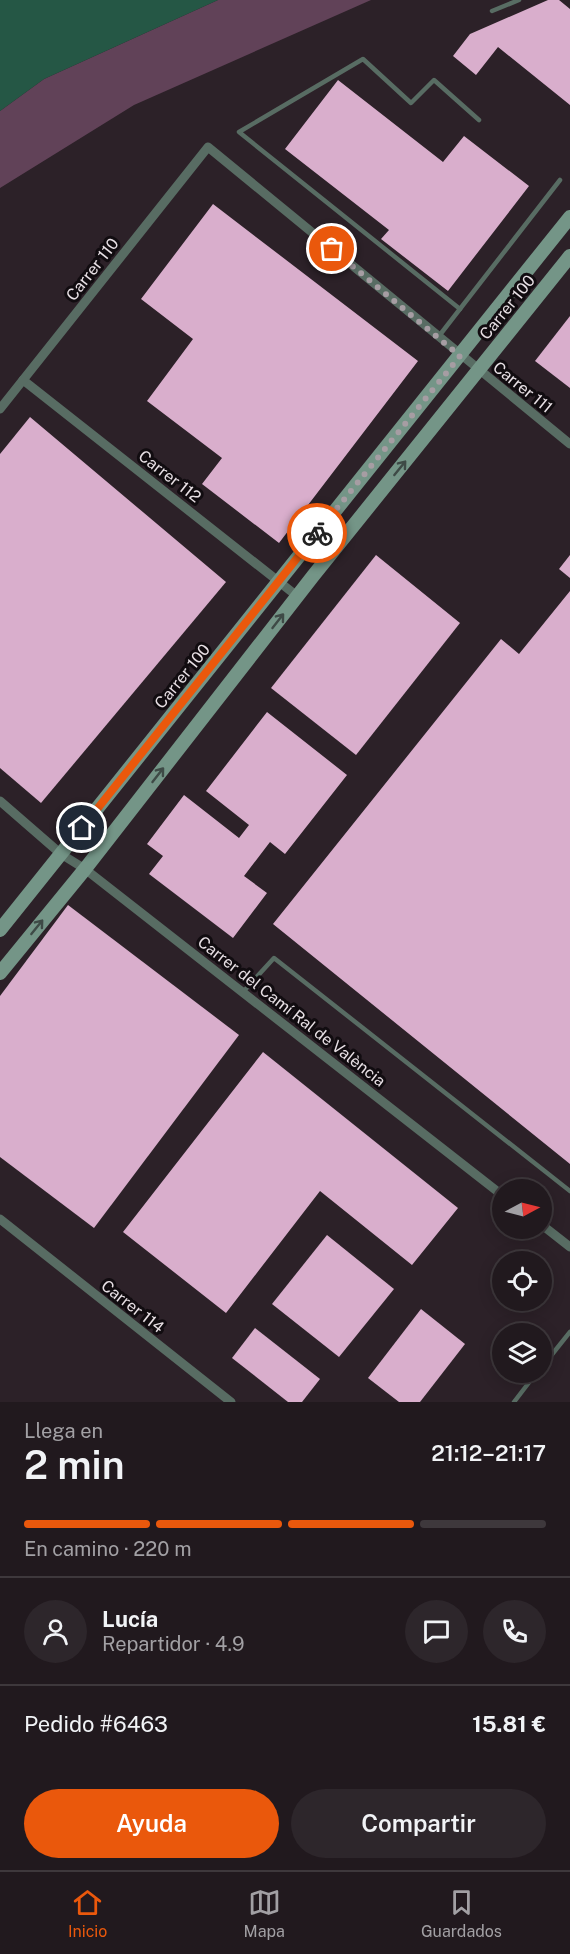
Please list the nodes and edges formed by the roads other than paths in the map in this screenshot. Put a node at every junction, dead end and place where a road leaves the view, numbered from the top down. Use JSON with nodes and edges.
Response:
{"nodes":[{"id":1,"x":519,"y":0,"type":"edge"},
{"id":2,"x":492,"y":11,"type":"dead end"},
{"id":3,"x":479,"y":120,"type":"dead end"},
{"id":4,"x":208,"y":147,"type":"joint"},
{"id":5,"x":560,"y":180,"type":"dead end"},
{"id":6,"x":570,"y":217,"type":"edge"},
{"id":7,"x":570,"y":256,"type":"edge"},
{"id":8,"x":460,"y":309,"type":"junction"},
{"id":9,"x":438,"y":337,"type":"junction"},
{"id":10,"x":460,"y":356,"type":"junction"},
{"id":11,"x":478,"y":370,"type":"junction"},
{"id":12,"x":24,"y":380,"type":"junction"},
{"id":13,"x":0,"y":409,"type":"edge"},
{"id":14,"x":570,"y":444,"type":"edge"},
{"id":15,"x":279,"y":581,"type":"junction"},
{"id":16,"x":297,"y":596,"type":"junction"},
{"id":17,"x":0,"y":801,"type":"edge"},
{"id":18,"x":61,"y":854,"type":"junction"},
{"id":19,"x":85,"y":869,"type":"junction"},
{"id":20,"x":0,"y":930,"type":"edge"},
{"id":21,"x":0,"y":973,"type":"edge"},
{"id":22,"x":243,"y":993,"type":"junction"},
{"id":23,"x":492,"y":1187,"type":"edge"},
{"id":24,"x":570,"y":1191,"type":"edge"},
{"id":25,"x":0,"y":1219,"type":"edge"},
{"id":26,"x":0,"y":1225,"type":"edge"},
{"id":27,"x":18,"y":1233,"type":"junction"},
{"id":28,"x":552,"y":1233,"type":"edge"},
{"id":29,"x":570,"y":1247,"type":"edge"},
{"id":30,"x":570,"y":1332,"type":"edge"},
{"id":31,"x":552,"y":1354,"type":"edge"},
{"id":32,"x":528,"y":1383,"type":"edge"},
{"id":33,"x":231,"y":1402,"type":"edge"},
{"id":34,"x":513,"y":1402,"type":"edge"}],
"edges":[{"from":1,"to":2,"type":"lane"},
{"from":3,"to":8,"type":"lane"},
{"from":4,"to":9,"type":"street","name":"Carrer 111"},
{"from":4,"to":12,"type":"street","name":"Carrer 110"},
{"from":5,"to":8,"type":"lane"},
{"from":6,"to":10,"type":"street","name":"Carrer 100"},
{"from":7,"to":11,"type":"street","name":"Carrer 100"},
{"from":8,"to":9,"type":"lane"},
{"from":9,"to":10,"type":"street","name":"Carrer 111"},
{"from":10,"to":11,"type":"street","name":"Carrer 111"},
{"from":10,"to":15,"type":"street","name":"Carrer 100"},
{"from":11,"to":14,"type":"street","name":"Carrer 111"},
{"from":16,"to":11,"type":"street","name":"Carrer 100","one_way":true},
{"from":12,"to":13,"type":"street","name":"Carrer 110"},
{"from":12,"to":15,"type":"street","name":"Carrer 112"},
{"from":15,"to":16,"type":"street","name":"Carrer 112"},
{"from":15,"to":18,"type":"street","name":"Carrer 100"},
{"from":19,"to":16,"type":"street","name":"Carrer 100","one_way":true},
{"from":17,"to":18,"type":"street","name":"Carrer del Camí Ral de València"},
{"from":18,"to":19,"type":"street","name":"Carrer del Camí Ral de València"},
{"from":18,"to":20,"type":"street","name":"Carrer 100"},
{"from":21,"to":19,"type":"street","name":"Carrer 100","one_way":true},
{"from":19,"to":22,"type":"street","name":"Carrer del Camí Ral de València"},
{"from":22,"to":23,"type":"street","name":"Carrer del Camí Ral de València"},
{"from":22,"to":24,"type":"lane"},
{"from":25,"to":27,"type":"street","name":"Carrer 114"},
{"from":26,"to":27,"type":"street","name":"Carrer 114"},
{"from":27,"to":33,"type":"street","name":"Carrer 114"},
{"from":28,"to":29,"type":"street"},
{"from":30,"to":31,"type":"lane"},
{"from":32,"to":34,"type":"lane"}]}
